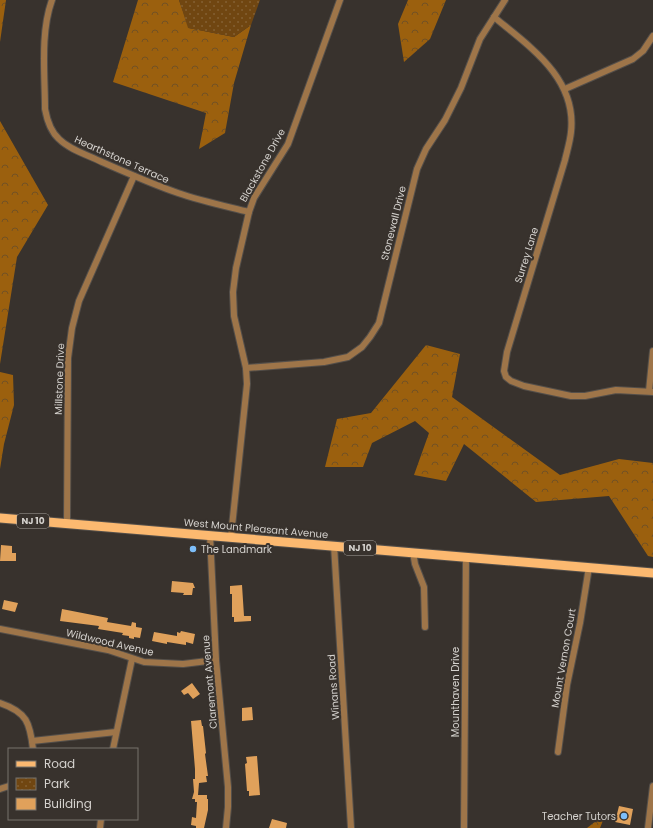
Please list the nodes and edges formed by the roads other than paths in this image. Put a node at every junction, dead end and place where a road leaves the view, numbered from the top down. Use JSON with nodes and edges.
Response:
{"nodes":[{"id":1,"x":52,"y":0,"type":"edge"},
{"id":2,"x":340,"y":0,"type":"edge"},
{"id":3,"x":505,"y":0,"type":"edge"},
{"id":4,"x":494,"y":17,"type":"junction"},
{"id":5,"x":653,"y":36,"type":"edge"},
{"id":6,"x":565,"y":89,"type":"junction"},
{"id":7,"x":134,"y":176,"type":"junction"},
{"id":8,"x":249,"y":212,"type":"junction"},
{"id":9,"x":653,"y":350,"type":"edge"},
{"id":10,"x":246,"y":368,"type":"junction"},
{"id":11,"x":651,"y":392,"type":"edge"},
{"id":12,"x":0,"y":518,"type":"edge"},
{"id":13,"x":66,"y":524,"type":"junction"},
{"id":14,"x":210,"y":534,"type":"junction"},
{"id":15,"x":231,"y":536,"type":"junction"},
{"id":16,"x":334,"y":545,"type":"junction"},
{"id":17,"x":413,"y":552,"type":"junction"},
{"id":18,"x":466,"y":557,"type":"junction"},
{"id":19,"x":589,"y":567,"type":"junction"},
{"id":20,"x":653,"y":573,"type":"edge"},
{"id":21,"x":425,"y":627,"type":"dead end"},
{"id":22,"x":0,"y":629,"type":"edge"},
{"id":23,"x":132,"y":658,"type":"junction"},
{"id":24,"x":216,"y":660,"type":"junction"},
{"id":25,"x":0,"y":703,"type":"edge"},
{"id":26,"x":116,"y":732,"type":"junction"},
{"id":27,"x":32,"y":741,"type":"junction"},
{"id":28,"x":33,"y":748,"type":"edge"},
{"id":29,"x":113,"y":748,"type":"edge"},
{"id":30,"x":558,"y":752,"type":"dead end"},
{"id":31,"x":653,"y":786,"type":"edge"},
{"id":32,"x":226,"y":828,"type":"edge"},
{"id":33,"x":351,"y":828,"type":"edge"},
{"id":34,"x":464,"y":828,"type":"edge"},
{"id":35,"x":648,"y":828,"type":"edge"}],
"edges":[{"from":1,"to":7,"type":"street","name":"Hearthstone Terrace"},
{"from":2,"to":8,"type":"street","name":"Blackstone Drive"},
{"from":3,"to":4,"type":"street","name":"Stonewall Drive"},
{"from":4,"to":6,"type":"street","name":"Surrey Lane"},
{"from":4,"to":10,"type":"street","name":"Stonewall Drive"},
{"from":5,"to":6,"type":"street"},
{"from":6,"to":11,"type":"street","name":"Surrey Lane"},
{"from":7,"to":8,"type":"street","name":"Hearthstone Terrace"},
{"from":7,"to":13,"type":"street","name":"Millstone Drive"},
{"from":8,"to":10,"type":"street","name":"Blackstone Drive"},
{"from":9,"to":11,"type":"street"},
{"from":10,"to":15,"type":"street","name":"Blackstone Drive"},
{"from":12,"to":13,"type":"main road","name":"West Mount Pleasant Avenue","number":"NJ 10"},
{"from":13,"to":14,"type":"main road","name":"West Mount Pleasant Avenue","number":"NJ 10"},
{"from":14,"to":15,"type":"main road","name":"West Mount Pleasant Avenue","number":"NJ 10"},
{"from":14,"to":24,"type":"street","name":"Claremont Avenue"},
{"from":15,"to":16,"type":"main road","name":"West Mount Pleasant Avenue","number":"NJ 10"},
{"from":16,"to":17,"type":"main road","name":"West Mount Pleasant Avenue","number":"NJ 10"},
{"from":16,"to":33,"type":"street","name":"Winans Road"},
{"from":17,"to":18,"type":"main road","name":"West Mount Pleasant Avenue","number":"NJ 10"},
{"from":17,"to":21,"type":"street"},
{"from":18,"to":19,"type":"main road","name":"West Mount Pleasant Avenue","number":"NJ 10"},
{"from":18,"to":34,"type":"street","name":"Mounthaven Drive"},
{"from":19,"to":20,"type":"main road","name":"West Mount Pleasant Avenue","number":"NJ 10"},
{"from":19,"to":30,"type":"street","name":"Mount Vernon Court"},
{"from":22,"to":23,"type":"street","name":"Wildwood Avenue"},
{"from":23,"to":24,"type":"street","name":"Wildwood Avenue"},
{"from":23,"to":26,"type":"street"},
{"from":24,"to":32,"type":"street","name":"Claremont Avenue"},
{"from":25,"to":27,"type":"street"},
{"from":26,"to":27,"type":"street"},
{"from":26,"to":29,"type":"street"},
{"from":27,"to":28,"type":"street"},
{"from":31,"to":35,"type":"street"}]}
